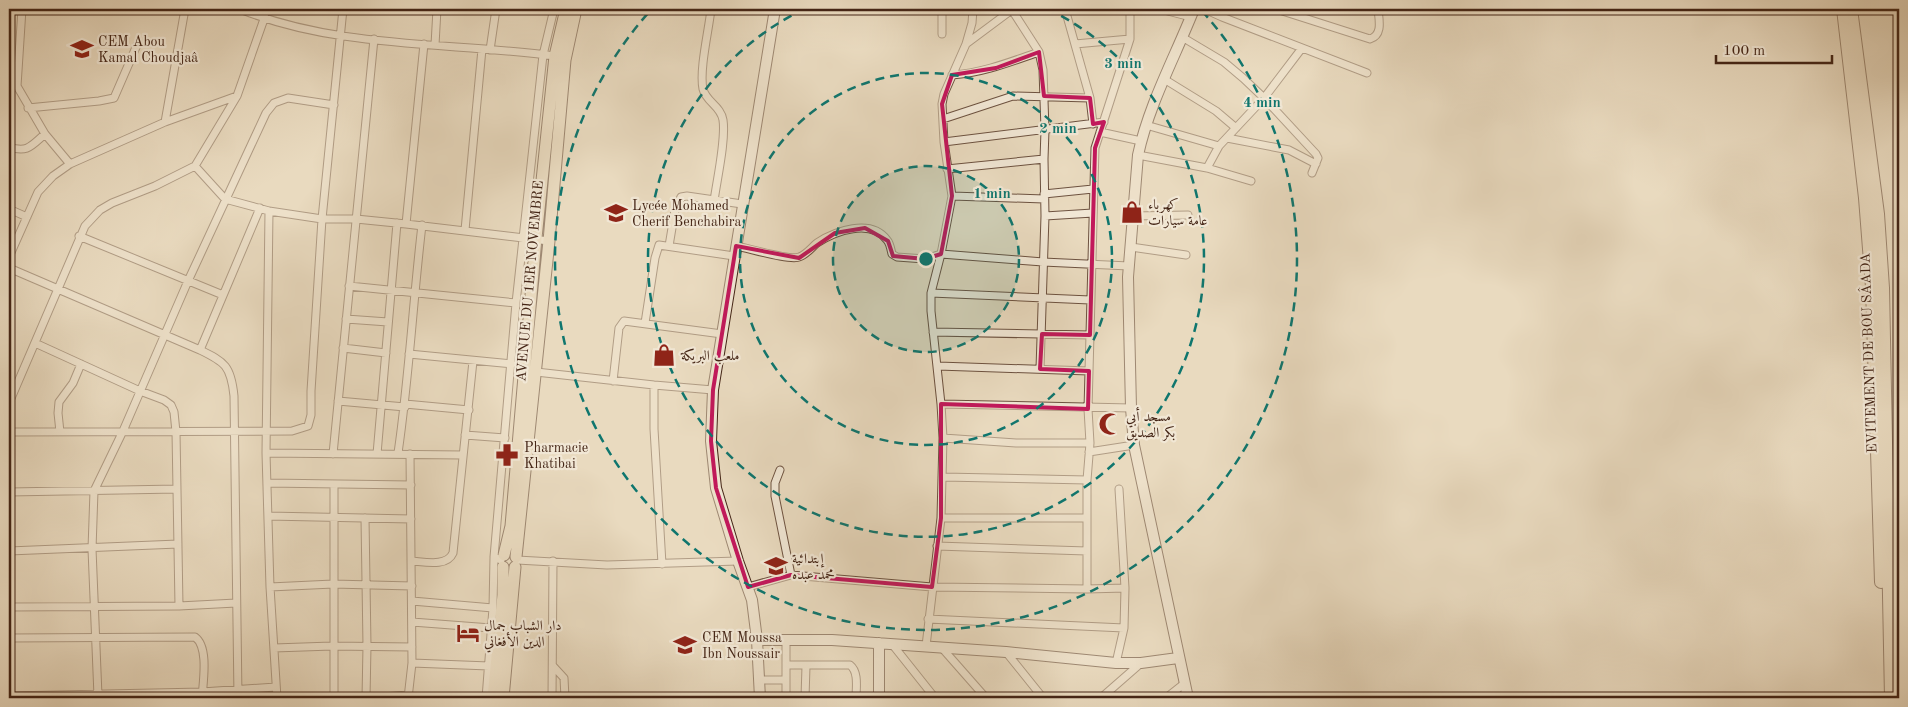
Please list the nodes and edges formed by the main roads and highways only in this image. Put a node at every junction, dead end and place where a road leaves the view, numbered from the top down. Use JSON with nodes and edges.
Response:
{"nodes":[{"id":1,"x":566,"y":9,"type":"edge"},
{"id":2,"x":576,"y":9,"type":"edge"},
{"id":3,"x":775,"y":9,"type":"edge"},
{"id":4,"x":1843,"y":9,"type":"edge"},
{"id":5,"x":1851,"y":9,"type":"edge"},
{"id":6,"x":1193,"y":13,"type":"edge"},
{"id":7,"x":507,"y":561,"type":"junction"},
{"id":8,"x":758,"y":640,"type":"junction"},
{"id":9,"x":879,"y":643,"type":"junction"},
{"id":10,"x":1178,"y":658,"type":"junction"},
{"id":11,"x":493,"y":698,"type":"edge"},
{"id":12,"x":503,"y":698,"type":"edge"},
{"id":13,"x":760,"y":698,"type":"edge"},
{"id":14,"x":880,"y":698,"type":"edge"},
{"id":15,"x":1188,"y":698,"type":"edge"},
{"id":16,"x":1884,"y":698,"type":"edge"},
{"id":17,"x":1891,"y":698,"type":"edge"}],
"edges":[{"from":1,"to":7,"type":"main road","name":"AVENUE DU 1ER NOVEMBRE"},
{"from":2,"to":7,"type":"main road","name":"AVENUE DU 1ER NOVEMBRE"},
{"from":3,"to":8,"type":"main road"},
{"from":4,"to":16,"type":"highway","name":"EVITEMENT DE BOU SÂADA"},
{"from":5,"to":17,"type":"highway","name":"EVITEMENT DE BOU SÂADA"},
{"from":6,"to":10,"type":"main road"},
{"from":7,"to":11,"type":"main road","name":"AVENUE DU 1ER NOVEMBRE"},
{"from":7,"to":12,"type":"main road","name":"AVENUE DU 1ER NOVEMBRE"},
{"from":8,"to":9,"type":"main road"},
{"from":8,"to":13,"type":"main road"},
{"from":9,"to":10,"type":"main road"},
{"from":9,"to":14,"type":"main road"},
{"from":10,"to":15,"type":"main road"}]}
